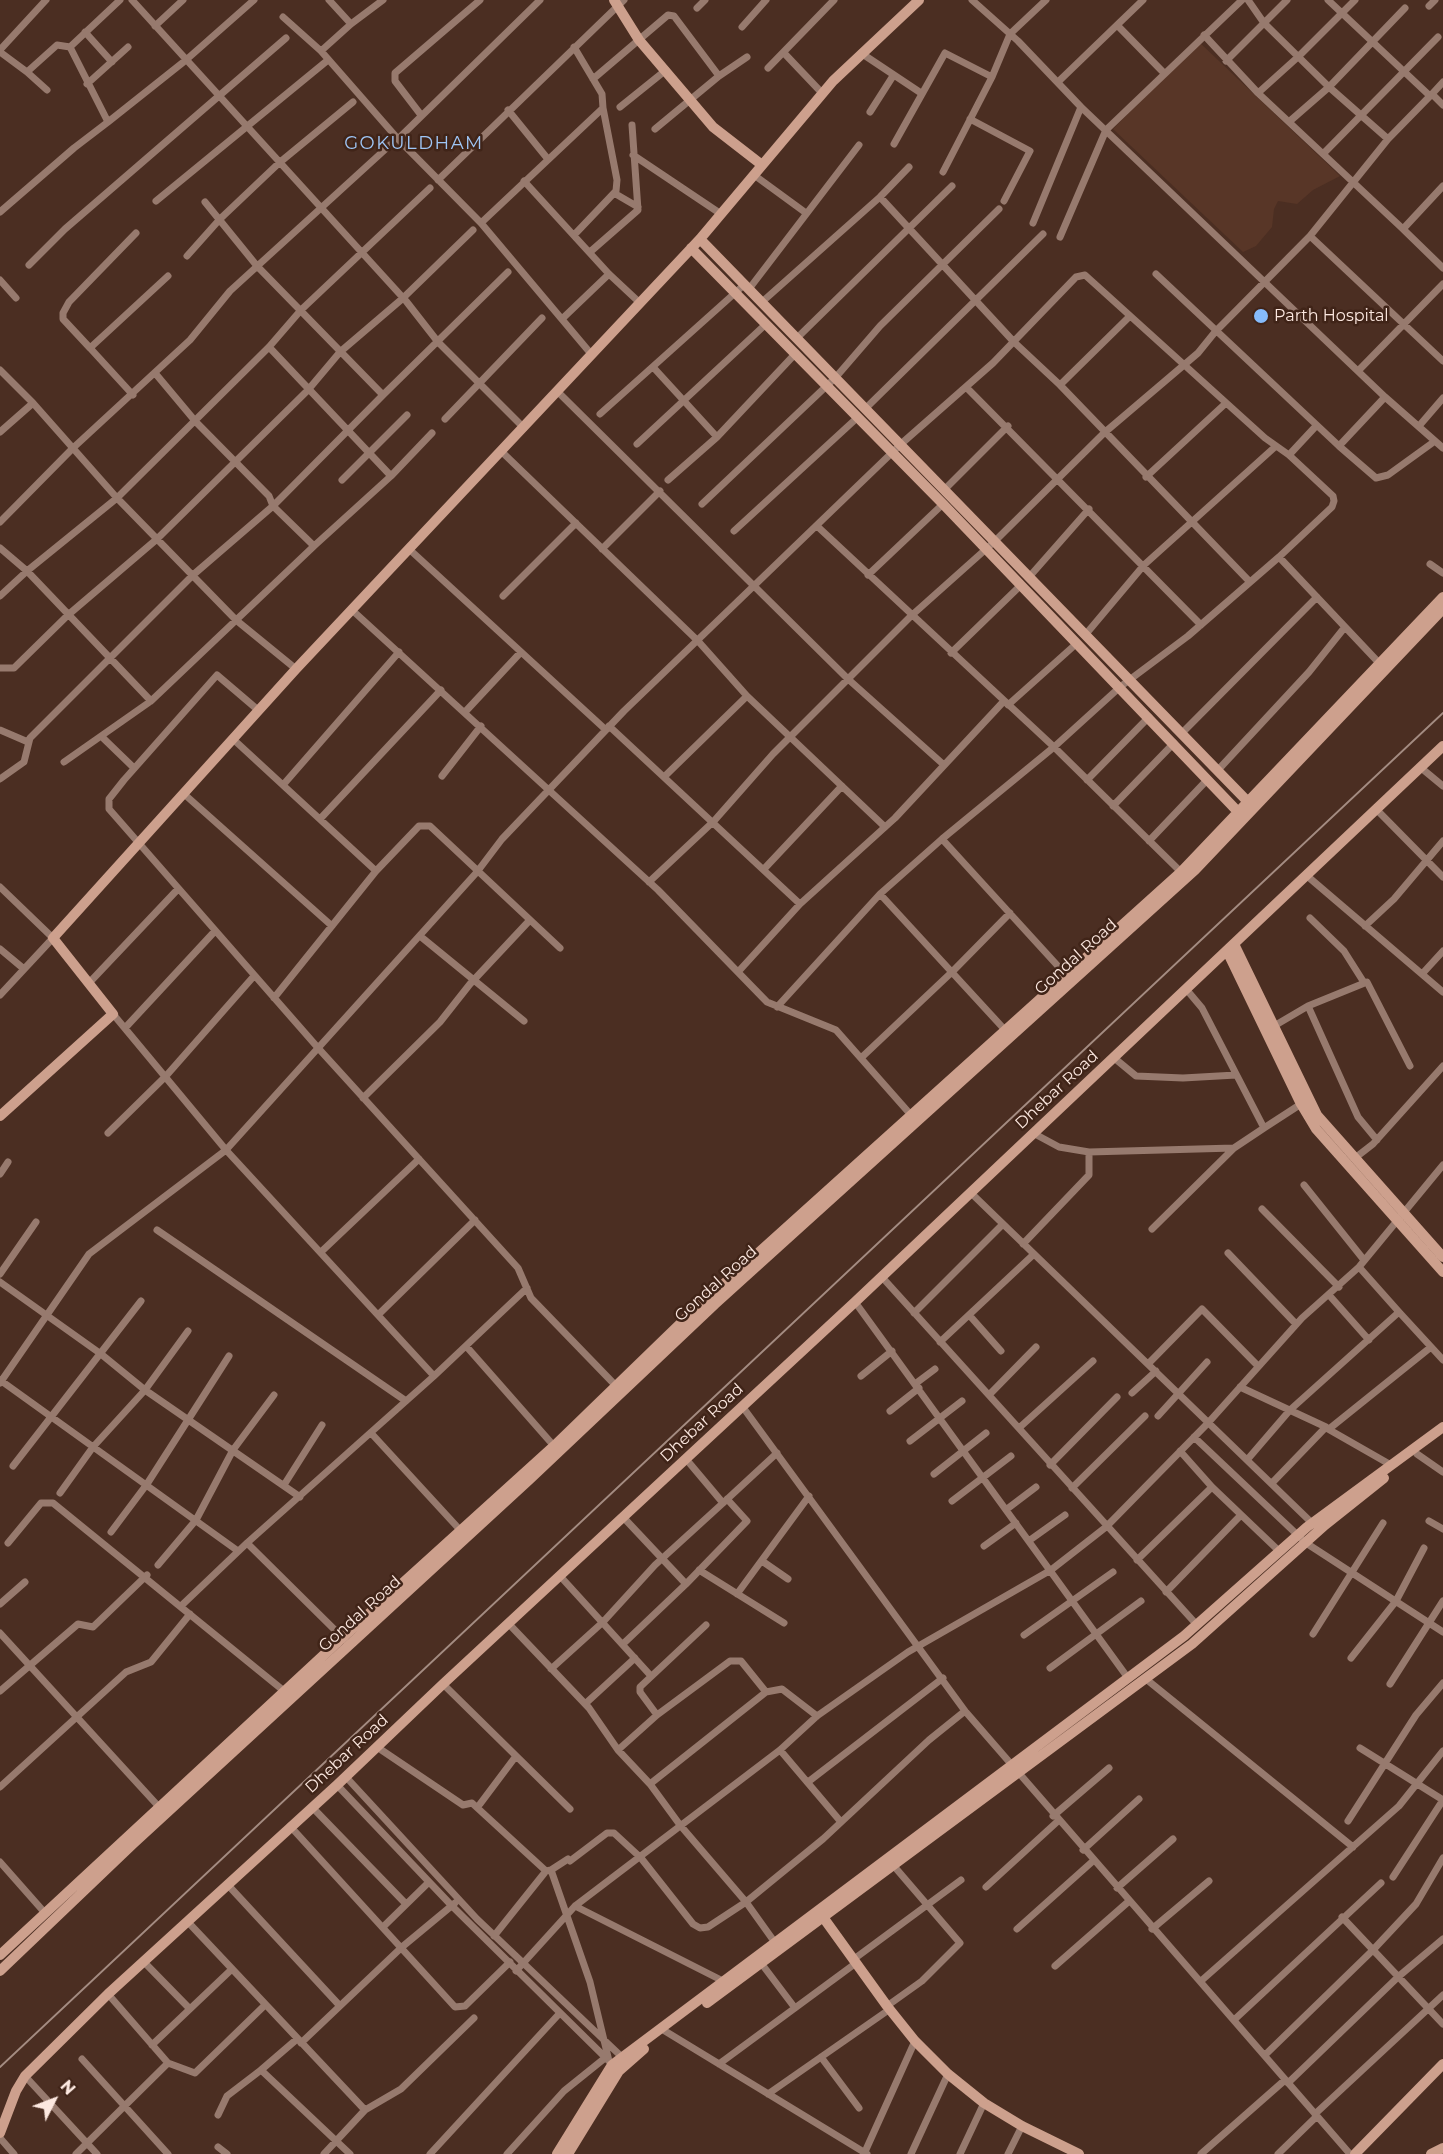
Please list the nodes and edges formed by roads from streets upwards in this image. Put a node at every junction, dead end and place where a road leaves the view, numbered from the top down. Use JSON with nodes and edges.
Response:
{"nodes":[{"id":1,"x":46,"y":0,"type":"edge"},
{"id":2,"x":120,"y":0,"type":"edge"},
{"id":3,"x":132,"y":0,"type":"edge"},
{"id":4,"x":183,"y":0,"type":"edge"},
{"id":5,"x":254,"y":0,"type":"edge"},
{"id":6,"x":329,"y":0,"type":"edge"},
{"id":7,"x":383,"y":0,"type":"edge"},
{"id":8,"x":540,"y":0,"type":"edge"},
{"id":9,"x":705,"y":0,"type":"edge"},
{"id":10,"x":766,"y":0,"type":"edge"},
{"id":11,"x":834,"y":0,"type":"edge"},
{"id":12,"x":919,"y":0,"type":"edge"},
{"id":13,"x":972,"y":0,"type":"edge"},
{"id":14,"x":1046,"y":0,"type":"edge"},
{"id":15,"x":1242,"y":0,"type":"edge"},
{"id":16,"x":1248,"y":0,"type":"edge"},
{"id":17,"x":1287,"y":0,"type":"edge"},
{"id":18,"x":1328,"y":0,"type":"edge"},
{"id":19,"x":1355,"y":0,"type":"edge"},
{"id":20,"x":1435,"y":0,"type":"edge"},
{"id":21,"x":476,"y":1,"type":"edge"},
{"id":22,"x":1140,"y":1,"type":"edge"},
{"id":23,"x":618,"y":2,"type":"edge"},
{"id":24,"x":1429,"y":6,"type":"dead end"},
{"id":25,"x":697,"y":8,"type":"dead end"},
{"id":26,"x":1405,"y":8,"type":"dead end"},
{"id":27,"x":1341,"y":13,"type":"junction"},
{"id":28,"x":283,"y":17,"type":"dead end"},
{"id":29,"x":1264,"y":23,"type":"junction"},
{"id":30,"x":351,"y":24,"type":"junction"},
{"id":31,"x":1117,"y":25,"type":"junction"},
{"id":32,"x":155,"y":26,"type":"junction"},
{"id":33,"x":742,"y":27,"type":"dead end"},
{"id":34,"x":85,"y":32,"type":"junction"},
{"id":35,"x":1010,"y":34,"type":"junction"},
{"id":36,"x":1204,"y":34,"type":"junction"},
{"id":37,"x":1438,"y":37,"type":"dead end"},
{"id":38,"x":286,"y":38,"type":"dead end"},
{"id":39,"x":639,"y":40,"type":"junction"},
{"id":40,"x":1371,"y":40,"type":"junction"},
{"id":41,"x":70,"y":47,"type":"junction"},
{"id":42,"x":128,"y":47,"type":"dead end"},
{"id":43,"x":574,"y":47,"type":"junction"},
{"id":44,"x":0,"y":51,"type":"edge"},
{"id":45,"x":321,"y":51,"type":"junction"},
{"id":46,"x":784,"y":53,"type":"junction"},
{"id":47,"x":861,"y":53,"type":"junction"},
{"id":48,"x":1299,"y":56,"type":"junction"},
{"id":49,"x":747,"y":57,"type":"dead end"},
{"id":50,"x":186,"y":60,"type":"junction"},
{"id":51,"x":328,"y":60,"type":"junction"},
{"id":52,"x":1226,"y":61,"type":"junction"},
{"id":53,"x":112,"y":62,"type":"junction"},
{"id":54,"x":768,"y":68,"type":"dead end"},
{"id":55,"x":666,"y":70,"type":"junction"},
{"id":56,"x":1404,"y":70,"type":"junction"},
{"id":57,"x":27,"y":72,"type":"junction"},
{"id":58,"x":1163,"y":72,"type":"junction"},
{"id":59,"x":719,"y":76,"type":"junction"},
{"id":60,"x":893,"y":76,"type":"junction"},
{"id":61,"x":992,"y":77,"type":"junction"},
{"id":62,"x":593,"y":79,"type":"junction"},
{"id":63,"x":1058,"y":82,"type":"junction"},
{"id":64,"x":1443,"y":82,"type":"edge"},
{"id":65,"x":87,"y":84,"type":"junction"},
{"id":66,"x":1329,"y":87,"type":"junction"},
{"id":67,"x":47,"y":90,"type":"dead end"},
{"id":68,"x":822,"y":93,"type":"junction"},
{"id":69,"x":921,"y":93,"type":"junction"},
{"id":70,"x":1258,"y":93,"type":"junction"},
{"id":71,"x":217,"y":94,"type":"junction"},
{"id":72,"x":1431,"y":95,"type":"junction"},
{"id":73,"x":692,"y":101,"type":"junction"},
{"id":74,"x":353,"y":102,"type":"dead end"},
{"id":75,"x":1443,"y":105,"type":"edge"},
{"id":76,"x":620,"y":107,"type":"dead end"},
{"id":77,"x":1082,"y":107,"type":"junction"},
{"id":78,"x":603,"y":108,"type":"junction"},
{"id":79,"x":508,"y":110,"type":"junction"},
{"id":80,"x":870,"y":112,"type":"dead end"},
{"id":81,"x":421,"y":115,"type":"junction"},
{"id":82,"x":1360,"y":115,"type":"junction"},
{"id":83,"x":970,"y":119,"type":"junction"},
{"id":84,"x":1290,"y":121,"type":"junction"},
{"id":85,"x":108,"y":122,"type":"junction"},
{"id":86,"x":632,"y":125,"type":"dead end"},
{"id":87,"x":245,"y":126,"type":"junction"},
{"id":88,"x":655,"y":129,"type":"dead end"},
{"id":89,"x":1106,"y":130,"type":"junction"},
{"id":90,"x":398,"y":139,"type":"junction"},
{"id":91,"x":1388,"y":140,"type":"junction"},
{"id":92,"x":894,"y":144,"type":"dead end"},
{"id":93,"x":390,"y":145,"type":"dead end"},
{"id":94,"x":859,"y":145,"type":"dead end"},
{"id":95,"x":1324,"y":153,"type":"junction"},
{"id":96,"x":633,"y":155,"type":"junction"},
{"id":97,"x":547,"y":158,"type":"junction"},
{"id":98,"x":279,"y":162,"type":"junction"},
{"id":99,"x":762,"y":165,"type":"junction"},
{"id":100,"x":909,"y":167,"type":"dead end"},
{"id":101,"x":943,"y":171,"type":"dead end"},
{"id":102,"x":754,"y":175,"type":"junction"},
{"id":103,"x":438,"y":180,"type":"junction"},
{"id":104,"x":524,"y":180,"type":"junction"},
{"id":105,"x":1354,"y":184,"type":"junction"},
{"id":106,"x":952,"y":186,"type":"dead end"},
{"id":107,"x":430,"y":188,"type":"dead end"},
{"id":108,"x":1441,"y":192,"type":"edge"},
{"id":109,"x":614,"y":193,"type":"junction"},
{"id":110,"x":880,"y":197,"type":"junction"},
{"id":111,"x":156,"y":201,"type":"dead end"},
{"id":112,"x":1004,"y":201,"type":"dead end"},
{"id":113,"x":205,"y":202,"type":"dead end"},
{"id":114,"x":321,"y":207,"type":"junction"},
{"id":115,"x":638,"y":207,"type":"junction"},
{"id":116,"x":999,"y":209,"type":"dead end"},
{"id":117,"x":0,"y":212,"type":"edge"},
{"id":118,"x":806,"y":213,"type":"junction"},
{"id":119,"x":722,"y":214,"type":"junction"},
{"id":120,"x":220,"y":219,"type":"junction"},
{"id":121,"x":481,"y":223,"type":"junction"},
{"id":122,"x":1033,"y":224,"type":"dead end"},
{"id":123,"x":909,"y":228,"type":"junction"},
{"id":124,"x":1403,"y":229,"type":"junction"},
{"id":125,"x":473,"y":230,"type":"dead end"},
{"id":126,"x":136,"y":233,"type":"dead end"},
{"id":127,"x":575,"y":234,"type":"junction"},
{"id":128,"x":1043,"y":234,"type":"dead end"},
{"id":129,"x":1310,"y":236,"type":"junction"},
{"id":130,"x":1060,"y":237,"type":"dead end"},
{"id":131,"x":700,"y":238,"type":"junction"},
{"id":132,"x":691,"y":248,"type":"junction"},
{"id":133,"x":360,"y":251,"type":"junction"},
{"id":134,"x":590,"y":252,"type":"junction"},
{"id":135,"x":187,"y":256,"type":"dead end"},
{"id":136,"x":29,"y":265,"type":"dead end"},
{"id":137,"x":943,"y":265,"type":"junction"},
{"id":138,"x":257,"y":266,"type":"junction"},
{"id":139,"x":1443,"y":268,"type":"edge"},
{"id":140,"x":508,"y":272,"type":"dead end"},
{"id":141,"x":609,"y":274,"type":"junction"},
{"id":142,"x":1156,"y":274,"type":"dead end"},
{"id":143,"x":168,"y":276,"type":"dead end"},
{"id":144,"x":0,"y":280,"type":"edge"},
{"id":145,"x":1265,"y":281,"type":"junction"},
{"id":146,"x":1443,"y":284,"type":"edge"},
{"id":147,"x":747,"y":286,"type":"junction"},
{"id":148,"x":735,"y":293,"type":"junction"},
{"id":149,"x":16,"y":298,"type":"dead end"},
{"id":150,"x":402,"y":299,"type":"junction"},
{"id":151,"x":975,"y":300,"type":"junction"},
{"id":152,"x":762,"y":302,"type":"junction"},
{"id":153,"x":640,"y":303,"type":"junction"},
{"id":154,"x":301,"y":310,"type":"junction"},
{"id":155,"x":1129,"y":317,"type":"junction"},
{"id":156,"x":542,"y":318,"type":"dead end"},
{"id":157,"x":562,"y":319,"type":"junction"},
{"id":158,"x":766,"y":324,"type":"junction"},
{"id":159,"x":1403,"y":325,"type":"junction"},
{"id":160,"x":1215,"y":332,"type":"junction"},
{"id":161,"x":801,"y":341,"type":"junction"},
{"id":162,"x":438,"y":342,"type":"junction"},
{"id":163,"x":1014,"y":342,"type":"junction"},
{"id":164,"x":269,"y":347,"type":"junction"},
{"id":165,"x":1443,"y":347,"type":"edge"},
{"id":166,"x":90,"y":348,"type":"junction"},
{"id":167,"x":340,"y":352,"type":"junction"},
{"id":168,"x":796,"y":354,"type":"junction"},
{"id":169,"x":1436,"y":354,"type":"junction"},
{"id":170,"x":592,"y":355,"type":"junction"},
{"id":171,"x":1443,"y":361,"type":"edge"},
{"id":172,"x":1183,"y":364,"type":"junction"},
{"id":173,"x":652,"y":367,"type":"junction"},
{"id":174,"x":0,"y":370,"type":"edge"},
{"id":175,"x":1359,"y":370,"type":"junction"},
{"id":176,"x":155,"y":373,"type":"junction"},
{"id":177,"x":836,"y":377,"type":"junction"},
{"id":178,"x":478,"y":382,"type":"junction"},
{"id":179,"x":1060,"y":385,"type":"junction"},
{"id":180,"x":827,"y":386,"type":"junction"},
{"id":181,"x":966,"y":387,"type":"junction"},
{"id":182,"x":308,"y":390,"type":"junction"},
{"id":183,"x":558,"y":392,"type":"junction"},
{"id":184,"x":383,"y":394,"type":"junction"},
{"id":185,"x":133,"y":395,"type":"junction"},
{"id":186,"x":1385,"y":397,"type":"junction"},
{"id":187,"x":1443,"y":398,"type":"edge"},
{"id":188,"x":684,"y":400,"type":"junction"},
{"id":189,"x":33,"y":403,"type":"junction"},
{"id":190,"x":1226,"y":403,"type":"junction"},
{"id":191,"x":866,"y":408,"type":"junction"},
{"id":192,"x":600,"y":414,"type":"dead end"},
{"id":193,"x":408,"y":415,"type":"dead end"},
{"id":194,"x":858,"y":417,"type":"junction"},
{"id":195,"x":445,"y":419,"type":"dead end"},
{"id":196,"x":196,"y":422,"type":"junction"},
{"id":197,"x":1008,"y":426,"type":"junction"},
{"id":198,"x":1316,"y":426,"type":"junction"},
{"id":199,"x":1419,"y":426,"type":"junction"},
{"id":200,"x":524,"y":428,"type":"junction"},
{"id":201,"x":347,"y":431,"type":"junction"},
{"id":202,"x":0,"y":432,"type":"edge"},
{"id":203,"x":432,"y":433,"type":"dead end"},
{"id":204,"x":1104,"y":433,"type":"junction"},
{"id":205,"x":717,"y":437,"type":"junction"},
{"id":206,"x":1435,"y":441,"type":"junction"},
{"id":207,"x":637,"y":444,"type":"dead end"},
{"id":208,"x":901,"y":444,"type":"junction"},
{"id":209,"x":1276,"y":446,"type":"junction"},
{"id":210,"x":1339,"y":446,"type":"junction"},
{"id":211,"x":73,"y":448,"type":"junction"},
{"id":212,"x":1443,"y":448,"type":"edge"},
{"id":213,"x":502,"y":452,"type":"junction"},
{"id":214,"x":892,"y":453,"type":"junction"},
{"id":215,"x":368,"y":454,"type":"junction"},
{"id":216,"x":1289,"y":455,"type":"junction"},
{"id":217,"x":234,"y":462,"type":"junction"},
{"id":218,"x":391,"y":476,"type":"junction"},
{"id":219,"x":1146,"y":477,"type":"junction"},
{"id":220,"x":1059,"y":479,"type":"junction"},
{"id":221,"x":342,"y":480,"type":"dead end"},
{"id":222,"x":668,"y":480,"type":"dead end"},
{"id":223,"x":945,"y":489,"type":"junction"},
{"id":224,"x":660,"y":491,"type":"junction"},
{"id":225,"x":117,"y":498,"type":"junction"},
{"id":226,"x":702,"y":504,"type":"dead end"},
{"id":227,"x":942,"y":504,"type":"junction"},
{"id":228,"x":273,"y":506,"type":"junction"},
{"id":229,"x":1089,"y":509,"type":"junction"},
{"id":230,"x":0,"y":522,"type":"edge"},
{"id":231,"x":576,"y":523,"type":"junction"},
{"id":232,"x":1191,"y":523,"type":"junction"},
{"id":233,"x":817,"y":525,"type":"junction"},
{"id":234,"x":734,"y":531,"type":"dead end"},
{"id":235,"x":157,"y":539,"type":"junction"},
{"id":236,"x":995,"y":541,"type":"junction"},
{"id":237,"x":314,"y":546,"type":"junction"},
{"id":238,"x":0,"y":548,"type":"edge"},
{"id":239,"x":409,"y":549,"type":"junction"},
{"id":240,"x":602,"y":549,"type":"junction"},
{"id":241,"x":985,"y":550,"type":"junction"},
{"id":242,"x":1279,"y":557,"type":"junction"},
{"id":243,"x":1430,"y":564,"type":"dead end"},
{"id":244,"x":1144,"y":565,"type":"junction"},
{"id":245,"x":27,"y":571,"type":"junction"},
{"id":246,"x":1443,"y":573,"type":"edge"},
{"id":247,"x":193,"y":575,"type":"junction"},
{"id":248,"x":867,"y":575,"type":"junction"},
{"id":249,"x":1030,"y":576,"type":"junction"},
{"id":250,"x":1250,"y":582,"type":"junction"},
{"id":251,"x":756,"y":585,"type":"junction"},
{"id":252,"x":1020,"y":586,"type":"junction"},
{"id":253,"x":0,"y":596,"type":"edge"},
{"id":254,"x":503,"y":596,"type":"dead end"},
{"id":255,"x":1317,"y":597,"type":"junction"},
{"id":256,"x":1443,"y":597,"type":"edge"},
{"id":257,"x":352,"y":609,"type":"junction"},
{"id":258,"x":1443,"y":609,"type":"edge"},
{"id":259,"x":68,"y":615,"type":"junction"},
{"id":260,"x":911,"y":616,"type":"junction"},
{"id":261,"x":236,"y":620,"type":"junction"},
{"id":262,"x":1201,"y":625,"type":"junction"},
{"id":263,"x":1345,"y":627,"type":"junction"},
{"id":264,"x":1086,"y":634,"type":"junction"},
{"id":265,"x":698,"y":641,"type":"junction"},
{"id":266,"x":1077,"y":644,"type":"junction"},
{"id":267,"x":399,"y":652,"type":"junction"},
{"id":268,"x":521,"y":652,"type":"junction"},
{"id":269,"x":951,"y":653,"type":"junction"},
{"id":270,"x":110,"y":658,"type":"junction"},
{"id":271,"x":1380,"y":664,"type":"junction"},
{"id":272,"x":0,"y":668,"type":"edge"},
{"id":273,"x":296,"y":669,"type":"junction"},
{"id":274,"x":848,"y":679,"type":"junction"},
{"id":275,"x":1130,"y":680,"type":"junction"},
{"id":276,"x":1120,"y":687,"type":"junction"},
{"id":277,"x":441,"y":690,"type":"junction"},
{"id":278,"x":747,"y":696,"type":"junction"},
{"id":279,"x":151,"y":701,"type":"junction"},
{"id":280,"x":1006,"y":703,"type":"junction"},
{"id":281,"x":258,"y":710,"type":"junction"},
{"id":282,"x":465,"y":712,"type":"junction"},
{"id":283,"x":1149,"y":717,"type":"junction"},
{"id":284,"x":481,"y":726,"type":"junction"},
{"id":285,"x":608,"y":728,"type":"junction"},
{"id":286,"x":0,"y":730,"type":"edge"},
{"id":287,"x":1182,"y":733,"type":"junction"},
{"id":288,"x":791,"y":736,"type":"junction"},
{"id":289,"x":102,"y":737,"type":"junction"},
{"id":290,"x":232,"y":739,"type":"junction"},
{"id":291,"x":28,"y":742,"type":"junction"},
{"id":292,"x":1174,"y":743,"type":"junction"},
{"id":293,"x":1443,"y":746,"type":"edge"},
{"id":294,"x":1054,"y":747,"type":"junction"},
{"id":295,"x":64,"y":762,"type":"dead end"},
{"id":296,"x":944,"y":765,"type":"junction"},
{"id":297,"x":134,"y":768,"type":"junction"},
{"id":298,"x":1420,"y":768,"type":"junction"},
{"id":299,"x":1218,"y":770,"type":"junction"},
{"id":300,"x":442,"y":776,"type":"dead end"},
{"id":301,"x":664,"y":776,"type":"junction"},
{"id":302,"x":0,"y":779,"type":"edge"},
{"id":303,"x":1208,"y":779,"type":"junction"},
{"id":304,"x":1087,"y":780,"type":"junction"},
{"id":305,"x":283,"y":785,"type":"junction"},
{"id":306,"x":842,"y":786,"type":"junction"},
{"id":307,"x":1443,"y":786,"type":"edge"},
{"id":308,"x":549,"y":789,"type":"junction"},
{"id":309,"x":183,"y":793,"type":"junction"},
{"id":310,"x":1251,"y":804,"type":"junction"},
{"id":311,"x":1113,"y":806,"type":"junction"},
{"id":312,"x":1376,"y":809,"type":"junction"},
{"id":313,"x":1241,"y":815,"type":"junction"},
{"id":314,"x":320,"y":819,"type":"junction"},
{"id":315,"x":714,"y":821,"type":"junction"},
{"id":316,"x":885,"y":828,"type":"junction"},
{"id":317,"x":942,"y":838,"type":"junction"},
{"id":318,"x":1149,"y":841,"type":"junction"},
{"id":319,"x":1443,"y":841,"type":"edge"},
{"id":320,"x":138,"y":843,"type":"junction"},
{"id":321,"x":1425,"y":861,"type":"junction"},
{"id":322,"x":764,"y":869,"type":"junction"},
{"id":323,"x":376,"y":871,"type":"junction"},
{"id":324,"x":477,"y":872,"type":"junction"},
{"id":325,"x":1181,"y":872,"type":"junction"},
{"id":326,"x":1306,"y":875,"type":"junction"},
{"id":327,"x":1443,"y":877,"type":"edge"},
{"id":328,"x":649,"y":882,"type":"junction"},
{"id":329,"x":0,"y":887,"type":"edge"},
{"id":330,"x":178,"y":889,"type":"junction"},
{"id":331,"x":880,"y":894,"type":"junction"},
{"id":332,"x":800,"y":904,"type":"junction"},
{"id":333,"x":1010,"y":913,"type":"junction"},
{"id":334,"x":1310,"y":918,"type":"dead end"},
{"id":335,"x":529,"y":921,"type":"junction"},
{"id":336,"x":332,"y":926,"type":"junction"},
{"id":337,"x":1365,"y":926,"type":"junction"},
{"id":338,"x":215,"y":931,"type":"junction"},
{"id":339,"x":420,"y":936,"type":"junction"},
{"id":340,"x":53,"y":938,"type":"junction"},
{"id":341,"x":1230,"y":947,"type":"junction"},
{"id":342,"x":560,"y":948,"type":"dead end"},
{"id":343,"x":0,"y":949,"type":"edge"},
{"id":344,"x":1443,"y":951,"type":"edge"},
{"id":345,"x":24,"y":969,"type":"junction"},
{"id":346,"x":953,"y":971,"type":"junction"},
{"id":347,"x":738,"y":972,"type":"junction"},
{"id":348,"x":254,"y":975,"type":"junction"},
{"id":349,"x":1067,"y":975,"type":"junction"},
{"id":350,"x":1422,"y":975,"type":"junction"},
{"id":351,"x":474,"y":980,"type":"junction"},
{"id":352,"x":1363,"y":981,"type":"junction"},
{"id":353,"x":89,"y":983,"type":"junction"},
{"id":354,"x":1186,"y":989,"type":"junction"},
{"id":355,"x":1443,"y":992,"type":"edge"},
{"id":356,"x":0,"y":995,"type":"edge"},
{"id":357,"x":274,"y":998,"type":"junction"},
{"id":358,"x":777,"y":1006,"type":"junction"},
{"id":359,"x":1308,"y":1006,"type":"junction"},
{"id":360,"x":113,"y":1014,"type":"junction"},
{"id":361,"x":524,"y":1021,"type":"dead end"},
{"id":362,"x":1274,"y":1026,"type":"junction"},
{"id":363,"x":125,"y":1028,"type":"junction"},
{"id":364,"x":1005,"y":1030,"type":"junction"},
{"id":365,"x":319,"y":1049,"type":"junction"},
{"id":366,"x":1113,"y":1057,"type":"junction"},
{"id":367,"x":861,"y":1058,"type":"junction"},
{"id":368,"x":1410,"y":1066,"type":"dead end"},
{"id":369,"x":1443,"y":1066,"type":"edge"},
{"id":370,"x":1236,"y":1075,"type":"junction"},
{"id":371,"x":166,"y":1076,"type":"junction"},
{"id":372,"x":363,"y":1098,"type":"junction"},
{"id":373,"x":1301,"y":1104,"type":"junction"},
{"id":374,"x":911,"y":1115,"type":"junction"},
{"id":375,"x":0,"y":1116,"type":"edge"},
{"id":376,"x":1264,"y":1128,"type":"junction"},
{"id":377,"x":108,"y":1133,"type":"dead end"},
{"id":378,"x":1033,"y":1133,"type":"junction"},
{"id":379,"x":1377,"y":1140,"type":"junction"},
{"id":380,"x":1234,"y":1148,"type":"junction"},
{"id":381,"x":226,"y":1150,"type":"junction"},
{"id":382,"x":1089,"y":1152,"type":"junction"},
{"id":383,"x":1355,"y":1158,"type":"junction"},
{"id":384,"x":419,"y":1159,"type":"junction"},
{"id":385,"x":8,"y":1162,"type":"dead end"},
{"id":386,"x":1443,"y":1165,"type":"edge"},
{"id":387,"x":0,"y":1174,"type":"edge"},
{"id":388,"x":1304,"y":1185,"type":"dead end"},
{"id":389,"x":970,"y":1192,"type":"junction"},
{"id":390,"x":1262,"y":1209,"type":"dead end"},
{"id":391,"x":1400,"y":1217,"type":"junction"},
{"id":392,"x":475,"y":1220,"type":"junction"},
{"id":393,"x":36,"y":1222,"type":"dead end"},
{"id":394,"x":1003,"y":1224,"type":"junction"},
{"id":395,"x":1152,"y":1229,"type":"dead end"},
{"id":396,"x":157,"y":1230,"type":"dead end"},
{"id":397,"x":1023,"y":1244,"type":"junction"},
{"id":398,"x":321,"y":1252,"type":"junction"},
{"id":399,"x":1228,"y":1253,"type":"dead end"},
{"id":400,"x":1034,"y":1254,"type":"junction"},
{"id":401,"x":1443,"y":1257,"type":"edge"},
{"id":402,"x":1362,"y":1264,"type":"junction"},
{"id":403,"x":1443,"y":1272,"type":"edge"},
{"id":404,"x":0,"y":1274,"type":"edge"},
{"id":405,"x":881,"y":1276,"type":"junction"},
{"id":406,"x":0,"y":1282,"type":"edge"},
{"id":407,"x":1339,"y":1287,"type":"junction"},
{"id":408,"x":527,"y":1288,"type":"junction"},
{"id":409,"x":1329,"y":1295,"type":"junction"},
{"id":410,"x":141,"y":1301,"type":"dead end"},
{"id":411,"x":855,"y":1302,"type":"junction"},
{"id":412,"x":1399,"y":1312,"type":"junction"},
{"id":413,"x":914,"y":1313,"type":"junction"},
{"id":414,"x":378,"y":1315,"type":"junction"},
{"id":415,"x":970,"y":1316,"type":"junction"},
{"id":416,"x":46,"y":1318,"type":"junction"},
{"id":417,"x":1296,"y":1324,"type":"junction"},
{"id":418,"x":188,"y":1331,"type":"dead end"},
{"id":419,"x":1369,"y":1340,"type":"junction"},
{"id":420,"x":940,"y":1342,"type":"junction"},
{"id":421,"x":466,"y":1346,"type":"junction"},
{"id":422,"x":1036,"y":1347,"type":"dead end"},
{"id":423,"x":1431,"y":1347,"type":"junction"},
{"id":424,"x":892,"y":1351,"type":"junction"},
{"id":425,"x":1001,"y":1351,"type":"dead end"},
{"id":426,"x":101,"y":1354,"type":"junction"},
{"id":427,"x":229,"y":1356,"type":"dead end"},
{"id":428,"x":1443,"y":1360,"type":"edge"},
{"id":429,"x":1093,"y":1361,"type":"dead end"},
{"id":430,"x":1207,"y":1362,"type":"dead end"},
{"id":431,"x":1148,"y":1364,"type":"junction"},
{"id":432,"x":1258,"y":1366,"type":"junction"},
{"id":433,"x":935,"y":1369,"type":"dead end"},
{"id":434,"x":1156,"y":1371,"type":"junction"},
{"id":435,"x":434,"y":1376,"type":"junction"},
{"id":436,"x":861,"y":1376,"type":"dead end"},
{"id":437,"x":1,"y":1382,"type":"edge"},
{"id":438,"x":917,"y":1386,"type":"junction"},
{"id":439,"x":1240,"y":1387,"type":"junction"},
{"id":440,"x":619,"y":1389,"type":"junction"},
{"id":441,"x":145,"y":1390,"type":"junction"},
{"id":442,"x":1132,"y":1393,"type":"dead end"},
{"id":443,"x":1179,"y":1393,"type":"junction"},
{"id":444,"x":274,"y":1395,"type":"dead end"},
{"id":445,"x":989,"y":1395,"type":"junction"},
{"id":446,"x":1117,"y":1397,"type":"dead end"},
{"id":447,"x":406,"y":1401,"type":"junction"},
{"id":448,"x":962,"y":1401,"type":"dead end"},
{"id":449,"x":742,"y":1406,"type":"junction"},
{"id":450,"x":1290,"y":1410,"type":"junction"},
{"id":451,"x":890,"y":1411,"type":"dead end"},
{"id":452,"x":51,"y":1416,"type":"junction"},
{"id":453,"x":1145,"y":1416,"type":"dead end"},
{"id":454,"x":1158,"y":1416,"type":"dead end"},
{"id":455,"x":187,"y":1417,"type":"junction"},
{"id":456,"x":941,"y":1417,"type":"junction"},
{"id":457,"x":1208,"y":1423,"type":"junction"},
{"id":458,"x":322,"y":1425,"type":"dead end"},
{"id":459,"x":1443,"y":1427,"type":"edge"},
{"id":460,"x":1019,"y":1428,"type":"junction"},
{"id":461,"x":1328,"y":1428,"type":"junction"},
{"id":462,"x":987,"y":1432,"type":"dead end"},
{"id":463,"x":371,"y":1433,"type":"junction"},
{"id":464,"x":1443,"y":1436,"type":"edge"},
{"id":465,"x":1194,"y":1437,"type":"junction"},
{"id":466,"x":910,"y":1441,"type":"dead end"},
{"id":467,"x":554,"y":1446,"type":"junction"},
{"id":468,"x":93,"y":1447,"type":"junction"},
{"id":469,"x":233,"y":1450,"type":"junction"},
{"id":470,"x":964,"y":1450,"type":"junction"},
{"id":471,"x":1180,"y":1451,"type":"junction"},
{"id":472,"x":777,"y":1453,"type":"junction"},
{"id":473,"x":1417,"y":1454,"type":"junction"},
{"id":474,"x":1011,"y":1456,"type":"dead end"},
{"id":475,"x":686,"y":1459,"type":"junction"},
{"id":476,"x":1247,"y":1460,"type":"junction"},
{"id":477,"x":1050,"y":1465,"type":"junction"},
{"id":478,"x":1391,"y":1465,"type":"junction"},
{"id":479,"x":13,"y":1466,"type":"dead end"},
{"id":480,"x":1443,"y":1472,"type":"edge"},
{"id":481,"x":934,"y":1474,"type":"dead end"},
{"id":482,"x":984,"y":1477,"type":"junction"},
{"id":483,"x":1272,"y":1483,"type":"junction"},
{"id":484,"x":147,"y":1484,"type":"junction"},
{"id":485,"x":284,"y":1485,"type":"junction"},
{"id":486,"x":1036,"y":1487,"type":"dead end"},
{"id":487,"x":1212,"y":1487,"type":"junction"},
{"id":488,"x":1072,"y":1488,"type":"junction"},
{"id":489,"x":60,"y":1493,"type":"dead end"},
{"id":490,"x":809,"y":1496,"type":"junction"},
{"id":491,"x":300,"y":1497,"type":"junction"},
{"id":492,"x":725,"y":1501,"type":"junction"},
{"id":493,"x":952,"y":1502,"type":"dead end"},
{"id":494,"x":1007,"y":1509,"type":"junction"},
{"id":495,"x":1065,"y":1515,"type":"dead end"},
{"id":496,"x":1240,"y":1516,"type":"junction"},
{"id":497,"x":623,"y":1517,"type":"junction"},
{"id":498,"x":196,"y":1520,"type":"junction"},
{"id":499,"x":1429,"y":1521,"type":"dead end"},
{"id":500,"x":1016,"y":1523,"type":"junction"},
{"id":501,"x":1383,"y":1523,"type":"dead end"},
{"id":502,"x":1316,"y":1526,"type":"junction"},
{"id":503,"x":1106,"y":1527,"type":"junction"},
{"id":504,"x":1443,"y":1529,"type":"edge"},
{"id":505,"x":461,"y":1531,"type":"junction"},
{"id":506,"x":111,"y":1533,"type":"dead end"},
{"id":507,"x":1297,"y":1535,"type":"junction"},
{"id":508,"x":1030,"y":1540,"type":"junction"},
{"id":509,"x":8,"y":1543,"type":"dead end"},
{"id":510,"x":248,"y":1543,"type":"junction"},
{"id":511,"x":1306,"y":1543,"type":"junction"},
{"id":512,"x":984,"y":1546,"type":"dead end"},
{"id":513,"x":1424,"y":1548,"type":"dead end"},
{"id":514,"x":238,"y":1551,"type":"junction"},
{"id":515,"x":1279,"y":1551,"type":"junction"},
{"id":516,"x":662,"y":1559,"type":"junction"},
{"id":517,"x":762,"y":1560,"type":"junction"},
{"id":518,"x":1137,"y":1560,"type":"junction"},
{"id":519,"x":158,"y":1565,"type":"dead end"},
{"id":520,"x":699,"y":1570,"type":"junction"},
{"id":521,"x":1051,"y":1570,"type":"junction"},
{"id":522,"x":1351,"y":1571,"type":"junction"},
{"id":523,"x":1113,"y":1572,"type":"dead end"},
{"id":524,"x":145,"y":1575,"type":"junction"},
{"id":525,"x":560,"y":1576,"type":"junction"},
{"id":526,"x":788,"y":1579,"type":"dead end"},
{"id":527,"x":25,"y":1582,"type":"dead end"},
{"id":528,"x":686,"y":1584,"type":"junction"},
{"id":529,"x":1166,"y":1592,"type":"junction"},
{"id":530,"x":737,"y":1594,"type":"junction"},
{"id":531,"x":1073,"y":1601,"type":"junction"},
{"id":532,"x":1141,"y":1601,"type":"dead end"},
{"id":533,"x":1396,"y":1601,"type":"junction"},
{"id":534,"x":1443,"y":1601,"type":"edge"},
{"id":535,"x":0,"y":1604,"type":"edge"},
{"id":536,"x":181,"y":1606,"type":"junction"},
{"id":537,"x":190,"y":1614,"type":"junction"},
{"id":538,"x":603,"y":1622,"type":"junction"},
{"id":539,"x":508,"y":1623,"type":"junction"},
{"id":540,"x":784,"y":1623,"type":"dead end"},
{"id":541,"x":1428,"y":1623,"type":"junction"},
{"id":542,"x":706,"y":1625,"type":"dead end"},
{"id":543,"x":1197,"y":1625,"type":"junction"},
{"id":544,"x":1443,"y":1632,"type":"edge"},
{"id":545,"x":0,"y":1633,"type":"edge"},
{"id":546,"x":1096,"y":1633,"type":"junction"},
{"id":547,"x":1313,"y":1634,"type":"dead end"},
{"id":548,"x":1024,"y":1635,"type":"dead end"},
{"id":549,"x":346,"y":1641,"type":"junction"},
{"id":550,"x":623,"y":1644,"type":"junction"},
{"id":551,"x":919,"y":1646,"type":"junction"},
{"id":552,"x":635,"y":1658,"type":"junction"},
{"id":553,"x":1352,"y":1658,"type":"dead end"},
{"id":554,"x":28,"y":1665,"type":"junction"},
{"id":555,"x":1050,"y":1668,"type":"dead end"},
{"id":556,"x":551,"y":1669,"type":"junction"},
{"id":557,"x":651,"y":1676,"type":"junction"},
{"id":558,"x":943,"y":1678,"type":"junction"},
{"id":559,"x":1128,"y":1678,"type":"junction"},
{"id":560,"x":1146,"y":1679,"type":"junction"},
{"id":561,"x":443,"y":1683,"type":"junction"},
{"id":562,"x":1443,"y":1683,"type":"edge"},
{"id":563,"x":1390,"y":1684,"type":"dead end"},
{"id":564,"x":0,"y":1691,"type":"edge"},
{"id":565,"x":284,"y":1691,"type":"junction"},
{"id":566,"x":766,"y":1692,"type":"junction"},
{"id":567,"x":585,"y":1704,"type":"junction"},
{"id":568,"x":965,"y":1711,"type":"junction"},
{"id":569,"x":657,"y":1715,"type":"junction"},
{"id":570,"x":817,"y":1716,"type":"junction"},
{"id":571,"x":76,"y":1717,"type":"junction"},
{"id":572,"x":377,"y":1747,"type":"junction"},
{"id":573,"x":1360,"y":1748,"type":"dead end"},
{"id":574,"x":618,"y":1750,"type":"junction"},
{"id":575,"x":780,"y":1750,"type":"junction"},
{"id":576,"x":1443,"y":1751,"type":"edge"},
{"id":577,"x":516,"y":1756,"type":"junction"},
{"id":578,"x":1385,"y":1763,"type":"junction"},
{"id":579,"x":1109,"y":1768,"type":"dead end"},
{"id":580,"x":1014,"y":1770,"type":"junction"},
{"id":581,"x":346,"y":1777,"type":"junction"},
{"id":582,"x":808,"y":1782,"type":"junction"},
{"id":583,"x":1415,"y":1783,"type":"junction"},
{"id":584,"x":650,"y":1784,"type":"junction"},
{"id":585,"x":337,"y":1785,"type":"junction"},
{"id":586,"x":0,"y":1787,"type":"edge"},
{"id":587,"x":1139,"y":1799,"type":"dead end"},
{"id":588,"x":1443,"y":1800,"type":"edge"},
{"id":589,"x":480,"y":1804,"type":"dead end"},
{"id":590,"x":312,"y":1807,"type":"junction"},
{"id":591,"x":160,"y":1808,"type":"junction"},
{"id":592,"x":570,"y":1809,"type":"dead end"},
{"id":593,"x":1056,"y":1819,"type":"junction"},
{"id":594,"x":1348,"y":1821,"type":"dead end"},
{"id":595,"x":842,"y":1822,"type":"junction"},
{"id":596,"x":680,"y":1825,"type":"junction"},
{"id":597,"x":290,"y":1826,"type":"junction"},
{"id":598,"x":1173,"y":1839,"type":"dead end"},
{"id":599,"x":1353,"y":1847,"type":"junction"},
{"id":600,"x":1083,"y":1850,"type":"junction"},
{"id":601,"x":640,"y":1858,"type":"junction"},
{"id":602,"x":1443,"y":1858,"type":"edge"},
{"id":603,"x":1093,"y":1862,"type":"junction"},
{"id":604,"x":0,"y":1863,"type":"edge"},
{"id":605,"x":893,"y":1865,"type":"junction"},
{"id":606,"x":549,"y":1870,"type":"junction"},
{"id":607,"x":1393,"y":1877,"type":"dead end"},
{"id":608,"x":960,"y":1880,"type":"dead end"},
{"id":609,"x":1209,"y":1881,"type":"dead end"},
{"id":610,"x":429,"y":1882,"type":"junction"},
{"id":611,"x":1381,"y":1882,"type":"dead end"},
{"id":612,"x":227,"y":1884,"type":"junction"},
{"id":613,"x":986,"y":1887,"type":"dead end"},
{"id":614,"x":1116,"y":1888,"type":"junction"},
{"id":615,"x":459,"y":1899,"type":"junction"},
{"id":616,"x":746,"y":1902,"type":"junction"},
{"id":617,"x":1128,"y":1902,"type":"junction"},
{"id":618,"x":406,"y":1904,"type":"junction"},
{"id":619,"x":928,"y":1904,"type":"junction"},
{"id":620,"x":452,"y":1906,"type":"junction"},
{"id":621,"x":575,"y":1906,"type":"junction"},
{"id":622,"x":45,"y":1913,"type":"junction"},
{"id":623,"x":820,"y":1913,"type":"junction"},
{"id":624,"x":567,"y":1915,"type":"junction"},
{"id":625,"x":1342,"y":1917,"type":"junction"},
{"id":626,"x":187,"y":1921,"type":"junction"},
{"id":627,"x":383,"y":1927,"type":"junction"},
{"id":628,"x":1017,"y":1929,"type":"dead end"},
{"id":629,"x":1152,"y":1929,"type":"junction"},
{"id":630,"x":494,"y":1936,"type":"junction"},
{"id":631,"x":1443,"y":1939,"type":"edge"},
{"id":632,"x":777,"y":1946,"type":"junction"},
{"id":633,"x":402,"y":1947,"type":"junction"},
{"id":634,"x":1372,"y":1951,"type":"junction"},
{"id":635,"x":0,"y":1955,"type":"edge"},
{"id":636,"x":515,"y":1957,"type":"junction"},
{"id":637,"x":143,"y":1961,"type":"junction"},
{"id":638,"x":855,"y":1961,"type":"junction"},
{"id":639,"x":761,"y":1963,"type":"junction"},
{"id":640,"x":508,"y":1964,"type":"junction"},
{"id":641,"x":523,"y":1964,"type":"junction"},
{"id":642,"x":1054,"y":1966,"type":"dead end"},
{"id":643,"x":232,"y":1969,"type":"junction"},
{"id":644,"x":0,"y":1971,"type":"edge"},
{"id":645,"x":516,"y":1971,"type":"junction"},
{"id":646,"x":1398,"y":1977,"type":"junction"},
{"id":647,"x":1201,"y":1981,"type":"junction"},
{"id":648,"x":723,"y":1982,"type":"junction"},
{"id":649,"x":108,"y":1994,"type":"junction"},
{"id":650,"x":1443,"y":1995,"type":"edge"},
{"id":651,"x":265,"y":2005,"type":"junction"},
{"id":652,"x":340,"y":2006,"type":"junction"},
{"id":653,"x":189,"y":2008,"type":"junction"},
{"id":654,"x":795,"y":2008,"type":"junction"},
{"id":655,"x":888,"y":2008,"type":"junction"},
{"id":656,"x":1428,"y":2009,"type":"junction"},
{"id":657,"x":559,"y":2014,"type":"junction"},
{"id":658,"x":474,"y":2018,"type":"dead end"},
{"id":659,"x":1234,"y":2020,"type":"junction"},
{"id":660,"x":1443,"y":2024,"type":"edge"},
{"id":661,"x":663,"y":2030,"type":"junction"},
{"id":662,"x":299,"y":2041,"type":"junction"},
{"id":663,"x":915,"y":2041,"type":"junction"},
{"id":664,"x":607,"y":2043,"type":"junction"},
{"id":665,"x":152,"y":2045,"type":"junction"},
{"id":666,"x":1265,"y":2055,"type":"junction"},
{"id":667,"x":821,"y":2058,"type":"junction"},
{"id":668,"x":82,"y":2059,"type":"dead end"},
{"id":669,"x":625,"y":2060,"type":"junction"},
{"id":670,"x":168,"y":2063,"type":"junction"},
{"id":671,"x":611,"y":2064,"type":"junction"},
{"id":672,"x":719,"y":2064,"type":"junction"},
{"id":673,"x":1443,"y":2064,"type":"edge"},
{"id":674,"x":261,"y":2070,"type":"junction"},
{"id":675,"x":948,"y":2073,"type":"junction"},
{"id":676,"x":25,"y":2076,"type":"junction"},
{"id":677,"x":1287,"y":2082,"type":"junction"},
{"id":678,"x":768,"y":2094,"type":"junction"},
{"id":679,"x":984,"y":2103,"type":"junction"},
{"id":680,"x":126,"y":2105,"type":"junction"},
{"id":681,"x":859,"y":2108,"type":"dead end"},
{"id":682,"x":365,"y":2110,"type":"junction"},
{"id":683,"x":218,"y":2115,"type":"dead end"},
{"id":684,"x":1316,"y":2115,"type":"junction"},
{"id":685,"x":1022,"y":2126,"type":"junction"},
{"id":686,"x":0,"y":2133,"type":"edge"},
{"id":687,"x":0,"y":2139,"type":"edge"},
{"id":688,"x":337,"y":2141,"type":"junction"},
{"id":689,"x":87,"y":2142,"type":"junction"},
{"id":690,"x":218,"y":2147,"type":"dead end"},
{"id":691,"x":1443,"y":2148,"type":"edge"},
{"id":692,"x":1064,"y":2151,"type":"edge"},
{"id":693,"x":14,"y":2154,"type":"edge"},
{"id":694,"x":76,"y":2154,"type":"edge"},
{"id":695,"x":97,"y":2154,"type":"edge"},
{"id":696,"x":168,"y":2154,"type":"edge"},
{"id":697,"x":227,"y":2154,"type":"edge"},
{"id":698,"x":324,"y":2154,"type":"edge"},
{"id":699,"x":350,"y":2154,"type":"edge"},
{"id":700,"x":430,"y":2154,"type":"edge"},
{"id":701,"x":507,"y":2154,"type":"edge"},
{"id":702,"x":557,"y":2154,"type":"edge"},
{"id":703,"x":568,"y":2154,"type":"edge"},
{"id":704,"x":865,"y":2154,"type":"edge"},
{"id":705,"x":911,"y":2154,"type":"edge"},
{"id":706,"x":960,"y":2154,"type":"edge"},
{"id":707,"x":1008,"y":2154,"type":"edge"},
{"id":708,"x":1080,"y":2154,"type":"edge"},
{"id":709,"x":1201,"y":2154,"type":"edge"},
{"id":710,"x":1278,"y":2154,"type":"edge"},
{"id":711,"x":1350,"y":2154,"type":"edge"},
{"id":712,"x":1355,"y":2154,"type":"edge"},
{"id":713,"x":1431,"y":2154,"type":"edge"}],
"edges":[{"from":1,"to":44,"type":"street"},
{"from":2,"to":34,"type":"street"},
{"from":3,"to":32,"type":"street"},
{"from":4,"to":32,"type":"street"},
{"from":5,"to":50,"type":"street"},
{"from":6,"to":30,"type":"street"},
{"from":7,"to":30,"type":"street"},
{"from":8,"to":81,"type":"street"},
{"from":9,"to":25,"type":"street"},
{"from":10,"to":33,"type":"street"},
{"from":11,"to":46,"type":"street"},
{"from":12,"to":47,"type":"street"},
{"from":13,"to":35,"type":"street"},
{"from":14,"to":35,"type":"street"},
{"from":15,"to":36,"type":"street"},
{"from":16,"to":29,"type":"street"},
{"from":17,"to":29,"type":"street"},
{"from":18,"to":27,"type":"street"},
{"from":19,"to":27,"type":"street"},
{"from":20,"to":24,"type":"street"},
{"from":21,"to":81,"type":"street"},
{"from":22,"to":31,"type":"street"},
{"from":23,"to":39,"type":"street"},
{"from":23,"to":43,"type":"street"},
{"from":26,"to":40,"type":"street"},
{"from":27,"to":40,"type":"street"},
{"from":27,"to":48,"type":"street"},
{"from":28,"to":45,"type":"street"},
{"from":29,"to":48,"type":"street"},
{"from":29,"to":52,"type":"street"},
{"from":30,"to":45,"type":"street"},
{"from":31,"to":58,"type":"street"},
{"from":31,"to":63,"type":"street"},
{"from":32,"to":50,"type":"street"},
{"from":34,"to":41,"type":"street"},
{"from":34,"to":53,"type":"street"},
{"from":35,"to":61,"type":"street"},
{"from":35,"to":63,"type":"street"},
{"from":36,"to":52,"type":"street"},
{"from":36,"to":58,"type":"street"},
{"from":37,"to":56,"type":"street"},
{"from":38,"to":71,"type":"street"},
{"from":39,"to":55,"type":"street"},
{"from":39,"to":59,"type":"street"},
{"from":39,"to":62,"type":"street"},
{"from":40,"to":56,"type":"street"},
{"from":40,"to":66,"type":"street"},
{"from":41,"to":57,"type":"street"},
{"from":41,"to":65,"type":"street"},
{"from":42,"to":53,"type":"street"},
{"from":43,"to":62,"type":"street"},
{"from":43,"to":79,"type":"street"},
{"from":44,"to":57,"type":"street"},
{"from":45,"to":51,"type":"street"},
{"from":46,"to":54,"type":"street"},
{"from":46,"to":68,"type":"street"},
{"from":47,"to":60,"type":"street"},
{"from":47,"to":68,"type":"street"},
{"from":48,"to":66,"type":"street"},
{"from":48,"to":70,"type":"street"},
{"from":49,"to":59,"type":"street"},
{"from":50,"to":71,"type":"street"},
{"from":50,"to":85,"type":"street"},
{"from":51,"to":87,"type":"street"},
{"from":51,"to":90,"type":"street"},
{"from":52,"to":70,"type":"street"},
{"from":53,"to":65,"type":"street"},
{"from":55,"to":73,"type":"street"},
{"from":55,"to":76,"type":"street"},
{"from":56,"to":72,"type":"street"},
{"from":56,"to":82,"type":"street"},
{"from":57,"to":67,"type":"street"},
{"from":58,"to":89,"type":"street"},
{"from":59,"to":73,"type":"street"},
{"from":60,"to":69,"type":"street"},
{"from":60,"to":80,"type":"street"},
{"from":61,"to":69,"type":"street"},
{"from":61,"to":83,"type":"street"},
{"from":62,"to":78,"type":"street"},
{"from":63,"to":77,"type":"street"},
{"from":64,"to":72,"type":"street"},
{"from":65,"to":85,"type":"street"},
{"from":66,"to":82,"type":"street"},
{"from":66,"to":84,"type":"street"},
{"from":68,"to":99,"type":"street"},
{"from":69,"to":92,"type":"street"},
{"from":70,"to":84,"type":"street"},
{"from":71,"to":87,"type":"street"},
{"from":71,"to":136,"type":"street"},
{"from":72,"to":75,"type":"street"},
{"from":72,"to":91,"type":"street"},
{"from":73,"to":88,"type":"street"},
{"from":73,"to":99,"type":"street"},
{"from":74,"to":98,"type":"street"},
{"from":77,"to":89,"type":"street"},
{"from":77,"to":122,"type":"street"},
{"from":78,"to":97,"type":"street"},
{"from":78,"to":109,"type":"street"},
{"from":79,"to":97,"type":"street"},
{"from":79,"to":103,"type":"street"},
{"from":81,"to":90,"type":"street"},
{"from":82,"to":91,"type":"street"},
{"from":82,"to":95,"type":"street"},
{"from":83,"to":101,"type":"street"},
{"from":83,"to":112,"type":"street"},
{"from":84,"to":95,"type":"street"},
{"from":85,"to":117,"type":"street"},
{"from":86,"to":96,"type":"street"},
{"from":87,"to":98,"type":"street"},
{"from":87,"to":111,"type":"street"},
{"from":89,"to":130,"type":"street"},
{"from":89,"to":145,"type":"street"},
{"from":90,"to":103,"type":"street"},
{"from":91,"to":105,"type":"street"},
{"from":93,"to":114,"type":"street"},
{"from":94,"to":118,"type":"street"},
{"from":95,"to":105,"type":"street"},
{"from":96,"to":115,"type":"street"},
{"from":96,"to":119,"type":"street"},
{"from":97,"to":104,"type":"street"},
{"from":98,"to":114,"type":"street"},
{"from":98,"to":120,"type":"street"},
{"from":99,"to":102,"type":"street"},
{"from":100,"to":110,"type":"street"},
{"from":102,"to":118,"type":"street"},
{"from":102,"to":119,"type":"street"},
{"from":103,"to":121,"type":"street"},
{"from":104,"to":121,"type":"street"},
{"from":104,"to":127,"type":"street"},
{"from":105,"to":124,"type":"street"},
{"from":105,"to":129,"type":"street"},
{"from":106,"to":123,"type":"street"},
{"from":107,"to":133,"type":"street"},
{"from":108,"to":124,"type":"street"},
{"from":109,"to":115,"type":"street"},
{"from":109,"to":127,"type":"street"},
{"from":110,"to":123,"type":"street"},
{"from":110,"to":152,"type":"street"},
{"from":113,"to":120,"type":"street"},
{"from":114,"to":133,"type":"street"},
{"from":114,"to":138,"type":"street"},
{"from":115,"to":134,"type":"street"},
{"from":116,"to":137,"type":"street"},
{"from":118,"to":147,"type":"street"},
{"from":119,"to":131,"type":"street"},
{"from":120,"to":135,"type":"street"},
{"from":120,"to":138,"type":"street"},
{"from":121,"to":157,"type":"street"},
{"from":123,"to":137,"type":"street"},
{"from":123,"to":161,"type":"street"},
{"from":124,"to":139,"type":"street"},
{"from":125,"to":150,"type":"street"},
{"from":126,"to":166,"type":"street"},
{"from":127,"to":134,"type":"street"},
{"from":128,"to":151,"type":"street"},
{"from":129,"to":145,"type":"street"},
{"from":129,"to":159,"type":"street"},
{"from":131,"to":132,"type":"street"},
{"from":131,"to":147,"type":"street"},
{"from":132,"to":148,"type":"street"},
{"from":132,"to":153,"type":"street"},
{"from":133,"to":150,"type":"street"},
{"from":133,"to":154,"type":"street"},
{"from":134,"to":141,"type":"street"},
{"from":137,"to":151,"type":"street"},
{"from":137,"to":177,"type":"street"},
{"from":138,"to":154,"type":"street"},
{"from":138,"to":176,"type":"street"},
{"from":140,"to":162,"type":"street"},
{"from":141,"to":153,"type":"street"},
{"from":141,"to":157,"type":"street"},
{"from":142,"to":160,"type":"street"},
{"from":143,"to":166,"type":"street"},
{"from":144,"to":149,"type":"street"},
{"from":145,"to":160,"type":"street"},
{"from":145,"to":175,"type":"street"},
{"from":146,"to":159,"type":"street"},
{"from":147,"to":148,"type":"street"},
{"from":147,"to":152,"type":"street"},
{"from":148,"to":158,"type":"street"},
{"from":148,"to":173,"type":"street"},
{"from":150,"to":162,"type":"street"},
{"from":150,"to":167,"type":"street"},
{"from":151,"to":163,"type":"street"},
{"from":151,"to":191,"type":"street"},
{"from":152,"to":161,"type":"street"},
{"from":153,"to":170,"type":"street"},
{"from":154,"to":164,"type":"street"},
{"from":154,"to":167,"type":"street"},
{"from":155,"to":163,"type":"street"},
{"from":155,"to":172,"type":"street"},
{"from":155,"to":179,"type":"street"},
{"from":156,"to":178,"type":"street"},
{"from":157,"to":170,"type":"street"},
{"from":158,"to":168,"type":"street"},
{"from":158,"to":188,"type":"street"},
{"from":159,"to":169,"type":"street"},
{"from":159,"to":175,"type":"street"},
{"from":160,"to":172,"type":"street"},
{"from":160,"to":198,"type":"street"},
{"from":161,"to":168,"type":"street"},
{"from":161,"to":177,"type":"street"},
{"from":162,"to":178,"type":"street"},
{"from":162,"to":184,"type":"street"},
{"from":163,"to":179,"type":"street"},
{"from":163,"to":181,"type":"street"},
{"from":164,"to":182,"type":"street"},
{"from":164,"to":196,"type":"street"},
{"from":165,"to":169,"type":"street"},
{"from":166,"to":185,"type":"street"},
{"from":167,"to":182,"type":"street"},
{"from":167,"to":184,"type":"street"},
{"from":168,"to":180,"type":"street"},
{"from":168,"to":205,"type":"street"},
{"from":169,"to":171,"type":"street"},
{"from":170,"to":183,"type":"street"},
{"from":172,"to":190,"type":"street"},
{"from":172,"to":204,"type":"street"},
{"from":173,"to":188,"type":"street"},
{"from":173,"to":192,"type":"street"},
{"from":174,"to":189,"type":"street"},
{"from":175,"to":186,"type":"street"},
{"from":176,"to":185,"type":"street"},
{"from":176,"to":196,"type":"street"},
{"from":177,"to":180,"type":"street"},
{"from":177,"to":191,"type":"street"},
{"from":178,"to":195,"type":"street"},
{"from":178,"to":200,"type":"street"},
{"from":179,"to":204,"type":"street"},
{"from":180,"to":194,"type":"street"},
{"from":180,"to":226,"type":"street"},
{"from":181,"to":197,"type":"street"},
{"from":181,"to":208,"type":"street"},
{"from":182,"to":201,"type":"street"},
{"from":182,"to":217,"type":"street"},
{"from":183,"to":200,"type":"street"},
{"from":183,"to":224,"type":"street"},
{"from":184,"to":201,"type":"street"},
{"from":185,"to":211,"type":"street"},
{"from":186,"to":199,"type":"street"},
{"from":186,"to":210,"type":"street"},
{"from":187,"to":199,"type":"street"},
{"from":188,"to":205,"type":"street"},
{"from":188,"to":207,"type":"street"},
{"from":189,"to":202,"type":"street"},
{"from":189,"to":211,"type":"street"},
{"from":190,"to":209,"type":"street"},
{"from":190,"to":219,"type":"street"},
{"from":191,"to":208,"type":"street"},
{"from":193,"to":215,"type":"street"},
{"from":194,"to":214,"type":"street"},
{"from":194,"to":234,"type":"street"},
{"from":196,"to":217,"type":"street"},
{"from":196,"to":225,"type":"street"},
{"from":197,"to":220,"type":"street"},
{"from":197,"to":223,"type":"street"},
{"from":198,"to":210,"type":"street"},
{"from":198,"to":216,"type":"street"},
{"from":199,"to":206,"type":"street"},
{"from":200,"to":213,"type":"street"},
{"from":201,"to":215,"type":"street"},
{"from":201,"to":228,"type":"street"},
{"from":203,"to":218,"type":"street"},
{"from":204,"to":219,"type":"street"},
{"from":204,"to":220,"type":"street"},
{"from":205,"to":222,"type":"street"},
{"from":206,"to":210,"type":"street"},
{"from":206,"to":212,"type":"street"},
{"from":208,"to":214,"type":"street"},
{"from":208,"to":223,"type":"street"},
{"from":209,"to":216,"type":"street"},
{"from":209,"to":232,"type":"street"},
{"from":211,"to":225,"type":"street"},
{"from":211,"to":230,"type":"street"},
{"from":213,"to":231,"type":"street"},
{"from":213,"to":239,"type":"street"},
{"from":214,"to":227,"type":"street"},
{"from":214,"to":233,"type":"street"},
{"from":215,"to":218,"type":"street"},
{"from":215,"to":221,"type":"street"},
{"from":216,"to":242,"type":"street"},
{"from":217,"to":228,"type":"street"},
{"from":217,"to":235,"type":"street"},
{"from":218,"to":237,"type":"street"},
{"from":219,"to":232,"type":"street"},
{"from":220,"to":229,"type":"street"},
{"from":220,"to":236,"type":"street"},
{"from":223,"to":236,"type":"street"},
{"from":224,"to":240,"type":"street"},
{"from":224,"to":251,"type":"street"},
{"from":225,"to":235,"type":"street"},
{"from":225,"to":245,"type":"street"},
{"from":227,"to":241,"type":"street"},
{"from":227,"to":248,"type":"street"},
{"from":228,"to":237,"type":"street"},
{"from":228,"to":247,"type":"street"},
{"from":229,"to":244,"type":"street"},
{"from":229,"to":249,"type":"street"},
{"from":231,"to":240,"type":"street"},
{"from":231,"to":254,"type":"street"},
{"from":232,"to":244,"type":"street"},
{"from":232,"to":250,"type":"street"},
{"from":233,"to":248,"type":"street"},
{"from":233,"to":251,"type":"street"},
{"from":235,"to":247,"type":"street"},
{"from":235,"to":259,"type":"street"},
{"from":236,"to":241,"type":"street"},
{"from":236,"to":249,"type":"street"},
{"from":237,"to":261,"type":"street"},
{"from":238,"to":245,"type":"street"},
{"from":239,"to":257,"type":"street"},
{"from":239,"to":268,"type":"street"},
{"from":240,"to":265,"type":"street"},
{"from":241,"to":252,"type":"street"},
{"from":241,"to":260,"type":"street"},
{"from":242,"to":250,"type":"street"},
{"from":242,"to":255,"type":"street"},
{"from":243,"to":246,"type":"street"},
{"from":244,"to":262,"type":"street"},
{"from":244,"to":264,"type":"street"},
{"from":245,"to":253,"type":"street"},
{"from":245,"to":259,"type":"street"},
{"from":247,"to":261,"type":"street"},
{"from":247,"to":270,"type":"street"},
{"from":248,"to":260,"type":"street"},
{"from":249,"to":264,"type":"street"},
{"from":250,"to":262,"type":"street"},
{"from":251,"to":265,"type":"street"},
{"from":251,"to":274,"type":"street"},
{"from":252,"to":266,"type":"street"},
{"from":252,"to":269,"type":"street"},
{"from":255,"to":263,"type":"street"},
{"from":255,"to":287,"type":"street"},
{"from":256,"to":271,"type":"street","name":"Gondal Road"},
{"from":257,"to":267,"type":"street"},
{"from":257,"to":273,"type":"street"},
{"from":258,"to":310,"type":"street","name":"Gondal Road"},
{"from":259,"to":270,"type":"street"},
{"from":259,"to":272,"type":"street"},
{"from":260,"to":269,"type":"street"},
{"from":260,"to":274,"type":"street"},
{"from":261,"to":273,"type":"street"},
{"from":261,"to":279,"type":"street"},
{"from":262,"to":275,"type":"street"},
{"from":263,"to":271,"type":"street"},
{"from":263,"to":299,"type":"street"},
{"from":264,"to":275,"type":"street"},
{"from":265,"to":278,"type":"street"},
{"from":265,"to":285,"type":"street"},
{"from":266,"to":276,"type":"street"},
{"from":266,"to":280,"type":"street"},
{"from":267,"to":277,"type":"street"},
{"from":267,"to":305,"type":"street"},
{"from":268,"to":282,"type":"street"},
{"from":268,"to":285,"type":"street"},
{"from":269,"to":280,"type":"street"},
{"from":270,"to":279,"type":"street"},
{"from":270,"to":291,"type":"street"},
{"from":271,"to":310,"type":"street","name":"Gondal Road"},
{"from":273,"to":281,"type":"street"},
{"from":274,"to":288,"type":"street"},
{"from":274,"to":296,"type":"street"},
{"from":275,"to":276,"type":"street"},
{"from":275,"to":287,"type":"street"},
{"from":276,"to":283,"type":"street"},
{"from":276,"to":294,"type":"street"},
{"from":277,"to":282,"type":"street"},
{"from":277,"to":314,"type":"street"},
{"from":278,"to":288,"type":"street"},
{"from":278,"to":301,"type":"street"},
{"from":279,"to":289,"type":"street"},
{"from":280,"to":294,"type":"street"},
{"from":280,"to":296,"type":"street"},
{"from":281,"to":290,"type":"street"},
{"from":281,"to":297,"type":"street"},
{"from":282,"to":284,"type":"street"},
{"from":283,"to":292,"type":"street"},
{"from":283,"to":304,"type":"street"},
{"from":284,"to":300,"type":"street"},
{"from":284,"to":308,"type":"street"},
{"from":285,"to":301,"type":"street"},
{"from":285,"to":308,"type":"street"},
{"from":286,"to":291,"type":"street"},
{"from":287,"to":299,"type":"street"},
{"from":288,"to":306,"type":"street"},
{"from":288,"to":315,"type":"street"},
{"from":289,"to":295,"type":"street"},
{"from":289,"to":297,"type":"street"},
{"from":290,"to":305,"type":"street"},
{"from":290,"to":309,"type":"street"},
{"from":291,"to":302,"type":"street"},
{"from":292,"to":303,"type":"street"},
{"from":292,"to":311,"type":"street"},
{"from":293,"to":298,"type":"street","name":"Dhebar Road"},
{"from":294,"to":304,"type":"street"},
{"from":294,"to":317,"type":"street"},
{"from":296,"to":316,"type":"street"},
{"from":297,"to":320,"type":"street"},
{"from":298,"to":307,"type":"street"},
{"from":298,"to":312,"type":"street","name":"Dhebar Road"},
{"from":299,"to":310,"type":"street"},
{"from":301,"to":315,"type":"street"},
{"from":303,"to":313,"type":"street"},
{"from":303,"to":318,"type":"street"},
{"from":304,"to":311,"type":"street"},
{"from":305,"to":314,"type":"street"},
{"from":306,"to":316,"type":"street"},
{"from":306,"to":322,"type":"street"},
{"from":308,"to":324,"type":"street"},
{"from":308,"to":328,"type":"street"},
{"from":309,"to":320,"type":"street"},
{"from":309,"to":336,"type":"street"},
{"from":310,"to":313,"type":"street","name":"Gondal Road"},
{"from":311,"to":318,"type":"street"},
{"from":312,"to":321,"type":"street"},
{"from":312,"to":326,"type":"street","name":"Dhebar Road"},
{"from":313,"to":325,"type":"street","name":"Gondal Road"},
{"from":313,"to":440,"type":"street","name":"Gondal Road"},
{"from":314,"to":323,"type":"street"},
{"from":315,"to":322,"type":"street"},
{"from":315,"to":328,"type":"street"},
{"from":316,"to":332,"type":"street"},
{"from":317,"to":331,"type":"street"},
{"from":317,"to":333,"type":"street"},
{"from":318,"to":325,"type":"street"},
{"from":319,"to":321,"type":"street"},
{"from":320,"to":330,"type":"street"},
{"from":320,"to":340,"type":"street"},
{"from":321,"to":327,"type":"street"},
{"from":321,"to":337,"type":"street"},
{"from":322,"to":332,"type":"street"},
{"from":323,"to":324,"type":"street"},
{"from":323,"to":336,"type":"street"},
{"from":324,"to":335,"type":"street"},
{"from":324,"to":339,"type":"street"},
{"from":325,"to":349,"type":"street","name":"Gondal Road"},
{"from":326,"to":337,"type":"street"},
{"from":326,"to":341,"type":"street","name":"Dhebar Road"},
{"from":328,"to":347,"type":"street"},
{"from":329,"to":340,"type":"street"},
{"from":330,"to":338,"type":"street"},
{"from":330,"to":353,"type":"street"},
{"from":331,"to":346,"type":"street"},
{"from":331,"to":358,"type":"street"},
{"from":332,"to":347,"type":"street"},
{"from":333,"to":346,"type":"street"},
{"from":333,"to":349,"type":"street"},
{"from":334,"to":352,"type":"street"},
{"from":335,"to":342,"type":"street"},
{"from":335,"to":351,"type":"street"},
{"from":336,"to":357,"type":"street"},
{"from":337,"to":350,"type":"street"},
{"from":338,"to":348,"type":"street"},
{"from":338,"to":363,"type":"street"},
{"from":339,"to":351,"type":"street"},
{"from":339,"to":365,"type":"street"},
{"from":340,"to":345,"type":"street"},
{"from":340,"to":353,"type":"street"},
{"from":341,"to":354,"type":"street","name":"Dhebar Road"},
{"from":341,"to":362,"type":"street"},
{"from":341,"to":373,"type":"street"},
{"from":343,"to":345,"type":"street"},
{"from":344,"to":350,"type":"street"},
{"from":345,"to":356,"type":"street"},
{"from":346,"to":364,"type":"street"},
{"from":346,"to":367,"type":"street"},
{"from":347,"to":358,"type":"street"},
{"from":348,"to":357,"type":"street"},
{"from":348,"to":371,"type":"street"},
{"from":349,"to":364,"type":"street","name":"Gondal Road"},
{"from":350,"to":355,"type":"street"},
{"from":351,"to":361,"type":"street"},
{"from":351,"to":372,"type":"street"},
{"from":352,"to":359,"type":"street"},
{"from":352,"to":368,"type":"street"},
{"from":353,"to":360,"type":"street"},
{"from":354,"to":366,"type":"street","name":"Dhebar Road"},
{"from":354,"to":370,"type":"street"},
{"from":357,"to":365,"type":"street"},
{"from":358,"to":367,"type":"street"},
{"from":359,"to":362,"type":"street"},
{"from":359,"to":379,"type":"street"},
{"from":360,"to":363,"type":"street"},
{"from":360,"to":375,"type":"street"},
{"from":362,"to":383,"type":"street"},
{"from":363,"to":371,"type":"street"},
{"from":364,"to":374,"type":"street","name":"Gondal Road"},
{"from":365,"to":372,"type":"street"},
{"from":365,"to":381,"type":"street"},
{"from":366,"to":370,"type":"street"},
{"from":366,"to":378,"type":"street","name":"Dhebar Road"},
{"from":367,"to":374,"type":"street"},
{"from":369,"to":379,"type":"street"},
{"from":370,"to":376,"type":"street"},
{"from":371,"to":377,"type":"street"},
{"from":371,"to":381,"type":"street"},
{"from":372,"to":384,"type":"street"},
{"from":373,"to":376,"type":"street"},
{"from":373,"to":391,"type":"street"},
{"from":374,"to":440,"type":"street","name":"Gondal Road"},
{"from":376,"to":380,"type":"street"},
{"from":378,"to":382,"type":"street"},
{"from":378,"to":389,"type":"street","name":"Dhebar Road"},
{"from":379,"to":383,"type":"street"},
{"from":380,"to":382,"type":"street"},
{"from":380,"to":395,"type":"street"},
{"from":381,"to":398,"type":"street"},
{"from":381,"to":416,"type":"street"},
{"from":382,"to":397,"type":"street"},
{"from":383,"to":391,"type":"street"},
{"from":384,"to":392,"type":"street"},
{"from":384,"to":398,"type":"street"},
{"from":385,"to":387,"type":"street"},
{"from":386,"to":391,"type":"street"},
{"from":388,"to":402,"type":"street"},
{"from":389,"to":394,"type":"street"},
{"from":389,"to":405,"type":"street","name":"Dhebar Road"},
{"from":390,"to":407,"type":"street"},
{"from":391,"to":401,"type":"street"},
{"from":391,"to":402,"type":"street"},
{"from":391,"to":403,"type":"street"},
{"from":392,"to":408,"type":"street"},
{"from":392,"to":414,"type":"street"},
{"from":393,"to":404,"type":"street"},
{"from":394,"to":397,"type":"street"},
{"from":394,"to":413,"type":"street"},
{"from":396,"to":447,"type":"street"},
{"from":397,"to":400,"type":"street"},
{"from":398,"to":414,"type":"street"},
{"from":399,"to":417,"type":"street"},
{"from":400,"to":415,"type":"street"},
{"from":400,"to":431,"type":"street"},
{"from":402,"to":407,"type":"street"},
{"from":402,"to":412,"type":"street"},
{"from":405,"to":411,"type":"street","name":"Dhebar Road"},
{"from":405,"to":413,"type":"street"},
{"from":406,"to":416,"type":"street"},
{"from":407,"to":409,"type":"street"},
{"from":408,"to":421,"type":"street"},
{"from":408,"to":440,"type":"street"},
{"from":409,"to":417,"type":"street"},
{"from":409,"to":419,"type":"street"},
{"from":410,"to":426,"type":"street"},
{"from":411,"to":424,"type":"street"},
{"from":411,"to":449,"type":"street","name":"Dhebar Road"},
{"from":412,"to":419,"type":"street"},
{"from":412,"to":423,"type":"street"},
{"from":413,"to":420,"type":"street"},
{"from":414,"to":435,"type":"street"},
{"from":415,"to":420,"type":"street"},
{"from":415,"to":425,"type":"street"},
{"from":416,"to":426,"type":"street"},
{"from":416,"to":437,"type":"street"},
{"from":417,"to":432,"type":"street"},
{"from":418,"to":441,"type":"street"},
{"from":419,"to":450,"type":"street"},
{"from":420,"to":445,"type":"street"},
{"from":421,"to":435,"type":"street"},
{"from":421,"to":467,"type":"street"},
{"from":422,"to":445,"type":"street"},
{"from":423,"to":428,"type":"street"},
{"from":423,"to":461,"type":"street"},
{"from":424,"to":436,"type":"street"},
{"from":424,"to":438,"type":"street"},
{"from":426,"to":441,"type":"street"},
{"from":426,"to":452,"type":"street"},
{"from":427,"to":455,"type":"street"},
{"from":429,"to":460,"type":"street"},
{"from":430,"to":443,"type":"street"},
{"from":431,"to":432,"type":"street"},
{"from":431,"to":434,"type":"street"},
{"from":432,"to":439,"type":"street"},
{"from":433,"to":438,"type":"street"},
{"from":434,"to":442,"type":"street"},
{"from":434,"to":443,"type":"street"},
{"from":435,"to":447,"type":"street"},
{"from":437,"to":452,"type":"street"},
{"from":438,"to":451,"type":"street"},
{"from":438,"to":456,"type":"street"},
{"from":439,"to":450,"type":"street"},
{"from":439,"to":457,"type":"street"},
{"from":440,"to":467,"type":"street"},
{"from":440,"to":549,"type":"street","name":"Gondal Road"},
{"from":441,"to":455,"type":"street"},
{"from":441,"to":468,"type":"street"},
{"from":443,"to":454,"type":"street"},
{"from":443,"to":457,"type":"street"},
{"from":444,"to":469,"type":"street"},
{"from":445,"to":460,"type":"street"},
{"from":446,"to":477,"type":"street"},
{"from":447,"to":463,"type":"street"},
{"from":448,"to":456,"type":"street"},
{"from":449,"to":472,"type":"street"},
{"from":449,"to":475,"type":"street","name":"Dhebar Road"},
{"from":450,"to":461,"type":"street"},
{"from":450,"to":476,"type":"street"},
{"from":452,"to":468,"type":"street"},
{"from":452,"to":479,"type":"street"},
{"from":453,"to":488,"type":"street"},
{"from":455,"to":469,"type":"street"},
{"from":455,"to":484,"type":"street"},
{"from":456,"to":466,"type":"street"},
{"from":456,"to":470,"type":"street"},
{"from":457,"to":465,"type":"street"},
{"from":457,"to":476,"type":"street"},
{"from":458,"to":485,"type":"street"},
{"from":459,"to":478,"type":"street"},
{"from":460,"to":477,"type":"street"},
{"from":461,"to":478,"type":"street"},
{"from":461,"to":483,"type":"street"},
{"from":462,"to":470,"type":"street"},
{"from":463,"to":491,"type":"street"},
{"from":463,"to":505,"type":"street"},
{"from":464,"to":473,"type":"street"},
{"from":465,"to":471,"type":"street"},
{"from":465,"to":507,"type":"street"},
{"from":467,"to":505,"type":"street"},
{"from":468,"to":484,"type":"street"},
{"from":468,"to":489,"type":"street"},
{"from":469,"to":485,"type":"street"},
{"from":469,"to":498,"type":"street"},
{"from":470,"to":481,"type":"street"},
{"from":470,"to":482,"type":"street"},
{"from":471,"to":487,"type":"street"},
{"from":471,"to":503,"type":"street"},
{"from":472,"to":490,"type":"street"},
{"from":472,"to":492,"type":"street"},
{"from":473,"to":480,"type":"street"},
{"from":473,"to":502,"type":"street"},
{"from":474,"to":482,"type":"street"},
{"from":475,"to":492,"type":"street"},
{"from":475,"to":497,"type":"street","name":"Dhebar Road"},
{"from":476,"to":483,"type":"street"},
{"from":477,"to":488,"type":"street"},
{"from":478,"to":502,"type":"street"},
{"from":482,"to":493,"type":"street"},
{"from":482,"to":494,"type":"street"},
{"from":483,"to":502,"type":"street"},
{"from":484,"to":498,"type":"street"},
{"from":484,"to":506,"type":"street"},
{"from":485,"to":491,"type":"street"},
{"from":486,"to":494,"type":"street"},
{"from":487,"to":496,"type":"street"},
{"from":487,"to":518,"type":"street"},
{"from":488,"to":503,"type":"street"},
{"from":490,"to":517,"type":"street"},
{"from":490,"to":551,"type":"street"},
{"from":491,"to":510,"type":"street"},
{"from":492,"to":516,"type":"street"},
{"from":492,"to":520,"type":"street"},
{"from":494,"to":500,"type":"street"},
{"from":495,"to":508,"type":"street"},
{"from":496,"to":515,"type":"street"},
{"from":496,"to":529,"type":"street"},
{"from":497,"to":516,"type":"street"},
{"from":497,"to":525,"type":"street","name":"Dhebar Road"},
{"from":498,"to":514,"type":"street"},
{"from":498,"to":519,"type":"street"},
{"from":499,"to":504,"type":"street"},
{"from":500,"to":508,"type":"street"},
{"from":500,"to":512,"type":"street"},
{"from":501,"to":522,"type":"street"},
{"from":502,"to":507,"type":"street"},
{"from":502,"to":511,"type":"street"},
{"from":503,"to":518,"type":"street"},
{"from":503,"to":521,"type":"street"},
{"from":505,"to":549,"type":"street"},
{"from":507,"to":511,"type":"street"},
{"from":507,"to":515,"type":"street"},
{"from":508,"to":521,"type":"street"},
{"from":509,"to":524,"type":"street"},
{"from":510,"to":514,"type":"street"},
{"from":510,"to":549,"type":"street"},
{"from":511,"to":522,"type":"street"},
{"from":511,"to":560,"type":"street"},
{"from":513,"to":533,"type":"street"},
{"from":514,"to":536,"type":"street"},
{"from":515,"to":543,"type":"street"},
{"from":516,"to":528,"type":"street"},
{"from":516,"to":538,"type":"street"},
{"from":517,"to":526,"type":"street"},
{"from":517,"to":530,"type":"street"},
{"from":518,"to":529,"type":"street"},
{"from":520,"to":528,"type":"street"},
{"from":520,"to":530,"type":"street"},
{"from":521,"to":531,"type":"street"},
{"from":521,"to":551,"type":"street"},
{"from":522,"to":533,"type":"street"},
{"from":522,"to":547,"type":"street"},
{"from":523,"to":531,"type":"street"},
{"from":524,"to":536,"type":"street"},
{"from":524,"to":554,"type":"street"},
{"from":525,"to":538,"type":"street"},
{"from":525,"to":539,"type":"street","name":"Dhebar Road"},
{"from":527,"to":535,"type":"street"},
{"from":528,"to":550,"type":"street"},
{"from":529,"to":543,"type":"street"},
{"from":530,"to":540,"type":"street"},
{"from":531,"to":546,"type":"street"},
{"from":531,"to":548,"type":"street"},
{"from":532,"to":546,"type":"street"},
{"from":533,"to":541,"type":"street"},
{"from":533,"to":553,"type":"street"},
{"from":534,"to":541,"type":"street"},
{"from":536,"to":537,"type":"street"},
{"from":537,"to":565,"type":"street"},
{"from":537,"to":571,"type":"street"},
{"from":538,"to":550,"type":"street"},
{"from":538,"to":556,"type":"street"},
{"from":539,"to":556,"type":"street"},
{"from":539,"to":561,"type":"street","name":"Dhebar Road"},
{"from":541,"to":544,"type":"street"},
{"from":541,"to":563,"type":"street"},
{"from":542,"to":557,"type":"street"},
{"from":543,"to":559,"type":"street"},
{"from":545,"to":554,"type":"street"},
{"from":546,"to":555,"type":"street"},
{"from":546,"to":559,"type":"street"},
{"from":549,"to":565,"type":"street"},
{"from":549,"to":644,"type":"street","name":"Gondal Road"},
{"from":550,"to":552,"type":"street"},
{"from":551,"to":558,"type":"street"},
{"from":551,"to":570,"type":"street"},
{"from":552,"to":557,"type":"street"},
{"from":552,"to":567,"type":"street"},
{"from":554,"to":564,"type":"street"},
{"from":554,"to":571,"type":"street"},
{"from":556,"to":567,"type":"street"},
{"from":557,"to":569,"type":"street"},
{"from":558,"to":568,"type":"street"},
{"from":558,"to":582,"type":"street"},
{"from":559,"to":580,"type":"street"},
{"from":560,"to":580,"type":"street"},
{"from":560,"to":599,"type":"street"},
{"from":561,"to":572,"type":"street","name":"Dhebar Road"},
{"from":561,"to":577,"type":"street"},
{"from":562,"to":578,"type":"street"},
{"from":565,"to":591,"type":"street"},
{"from":566,"to":569,"type":"street"},
{"from":566,"to":570,"type":"street"},
{"from":566,"to":584,"type":"street"},
{"from":567,"to":574,"type":"street"},
{"from":568,"to":580,"type":"street"},
{"from":568,"to":595,"type":"street"},
{"from":569,"to":574,"type":"street"},
{"from":570,"to":575,"type":"street"},
{"from":571,"to":586,"type":"street"},
{"from":571,"to":591,"type":"street"},
{"from":572,"to":581,"type":"street","name":"Dhebar Road"},
{"from":572,"to":606,"type":"street"},
{"from":573,"to":578,"type":"street"},
{"from":574,"to":584,"type":"street"},
{"from":575,"to":582,"type":"street"},
{"from":575,"to":596,"type":"street"},
{"from":576,"to":583,"type":"street"},
{"from":577,"to":589,"type":"street"},
{"from":577,"to":592,"type":"street"},
{"from":578,"to":583,"type":"street"},
{"from":578,"to":594,"type":"street"},
{"from":579,"to":593,"type":"street"},
{"from":580,"to":593,"type":"street"},
{"from":580,"to":605,"type":"street"},
{"from":580,"to":623,"type":"street"},
{"from":581,"to":585,"type":"street","name":"Dhebar Road"},
{"from":581,"to":615,"type":"street"},
{"from":582,"to":595,"type":"street"},
{"from":583,"to":588,"type":"street"},
{"from":583,"to":599,"type":"street"},
{"from":584,"to":596,"type":"street"},
{"from":585,"to":590,"type":"street","name":"Dhebar Road"},
{"from":585,"to":610,"type":"street"},
{"from":587,"to":600,"type":"street"},
{"from":588,"to":607,"type":"street"},
{"from":590,"to":597,"type":"street","name":"Dhebar Road"},
{"from":590,"to":618,"type":"street"},
{"from":591,"to":622,"type":"street"},
{"from":593,"to":600,"type":"street"},
{"from":593,"to":613,"type":"street"},
{"from":595,"to":616,"type":"street"},
{"from":596,"to":601,"type":"street"},
{"from":596,"to":616,"type":"street"},
{"from":597,"to":612,"type":"street","name":"Dhebar Road"},
{"from":597,"to":627,"type":"street"},
{"from":598,"to":614,"type":"street"},
{"from":599,"to":647,"type":"street"},
{"from":600,"to":603,"type":"street"},
{"from":601,"to":606,"type":"street"},
{"from":601,"to":616,"type":"street"},
{"from":601,"to":621,"type":"street"},
{"from":602,"to":634,"type":"street"},
{"from":603,"to":614,"type":"street"},
{"from":603,"to":628,"type":"street"},
{"from":604,"to":622,"type":"street"},
{"from":605,"to":619,"type":"street"},
{"from":605,"to":623,"type":"street"},
{"from":606,"to":624,"type":"street"},
{"from":606,"to":630,"type":"street"},
{"from":608,"to":619,"type":"street"},
{"from":609,"to":629,"type":"street"},
{"from":610,"to":618,"type":"street"},
{"from":610,"to":620,"type":"street"},
{"from":611,"to":625,"type":"street"},
{"from":612,"to":626,"type":"street","name":"Dhebar Road"},
{"from":612,"to":652,"type":"street"},
{"from":614,"to":617,"type":"street"},
{"from":615,"to":620,"type":"street"},
{"from":615,"to":630,"type":"street"},
{"from":616,"to":632,"type":"street"},
{"from":617,"to":629,"type":"street"},
{"from":617,"to":642,"type":"street"},
{"from":618,"to":627,"type":"street"},
{"from":619,"to":638,"type":"street"},
{"from":619,"to":655,"type":"street"},
{"from":620,"to":633,"type":"street"},
{"from":620,"to":640,"type":"street"},
{"from":621,"to":624,"type":"street"},
{"from":621,"to":648,"type":"street"},
{"from":622,"to":635,"type":"street"},
{"from":623,"to":632,"type":"street"},
{"from":623,"to":638,"type":"street"},
{"from":624,"to":641,"type":"street"},
{"from":624,"to":664,"type":"street"},
{"from":625,"to":634,"type":"street"},
{"from":625,"to":659,"type":"street"},
{"from":626,"to":637,"type":"street","name":"Dhebar Road"},
{"from":626,"to":643,"type":"street"},
{"from":627,"to":633,"type":"street"},
{"from":629,"to":647,"type":"street"},
{"from":630,"to":636,"type":"street"},
{"from":631,"to":646,"type":"street"},
{"from":632,"to":639,"type":"street"},
{"from":632,"to":648,"type":"street"},
{"from":633,"to":640,"type":"street"},
{"from":633,"to":652,"type":"street"},
{"from":634,"to":646,"type":"street"},
{"from":634,"to":666,"type":"street"},
{"from":636,"to":640,"type":"street"},
{"from":636,"to":641,"type":"street"},
{"from":637,"to":649,"type":"street","name":"Dhebar Road"},
{"from":637,"to":653,"type":"street"},
{"from":638,"to":654,"type":"street"},
{"from":638,"to":655,"type":"street"},
{"from":639,"to":654,"type":"street"},
{"from":639,"to":661,"type":"street"},
{"from":640,"to":645,"type":"street"},
{"from":641,"to":645,"type":"street"},
{"from":641,"to":664,"type":"street"},
{"from":643,"to":651,"type":"street"},
{"from":643,"to":653,"type":"street"},
{"from":645,"to":657,"type":"street"},
{"from":646,"to":656,"type":"street"},
{"from":646,"to":677,"type":"street"},
{"from":647,"to":659,"type":"street"},
{"from":648,"to":661,"type":"street"},
{"from":649,"to":665,"type":"street"},
{"from":649,"to":676,"type":"street","name":"Dhebar Road"},
{"from":650,"to":656,"type":"street"},
{"from":651,"to":662,"type":"street"},
{"from":651,"to":670,"type":"street"},
{"from":652,"to":662,"type":"street"},
{"from":653,"to":665,"type":"street"},
{"from":654,"to":672,"type":"street"},
{"from":655,"to":663,"type":"street"},
{"from":655,"to":667,"type":"street"},
{"from":656,"to":660,"type":"street"},
{"from":656,"to":684,"type":"street"},
{"from":657,"to":671,"type":"street"},
{"from":657,"to":700,"type":"street"},
{"from":658,"to":682,"type":"street"},
{"from":659,"to":666,"type":"street"},
{"from":661,"to":669,"type":"street"},
{"from":661,"to":672,"type":"street"},
{"from":662,"to":674,"type":"street"},
{"from":662,"to":682,"type":"street"},
{"from":663,"to":675,"type":"street"},
{"from":663,"to":704,"type":"street"},
{"from":664,"to":669,"type":"street"},
{"from":664,"to":671,"type":"street"},
{"from":665,"to":670,"type":"street"},
{"from":666,"to":677,"type":"street"},
{"from":667,"to":678,"type":"street"},
{"from":667,"to":681,"type":"street"},
{"from":668,"to":680,"type":"street"},
{"from":669,"to":671,"type":"street"},
{"from":670,"to":680,"type":"street"},
{"from":671,"to":701,"type":"street"},
{"from":671,"to":702,"type":"street"},
{"from":671,"to":703,"type":"street"},
{"from":672,"to":678,"type":"street"},
{"from":673,"to":712,"type":"street"},
{"from":674,"to":683,"type":"street"},
{"from":674,"to":688,"type":"street"},
{"from":675,"to":679,"type":"street"},
{"from":675,"to":705,"type":"street"},
{"from":676,"to":686,"type":"street","name":"Dhebar Road"},
{"from":676,"to":689,"type":"street"},
{"from":677,"to":684,"type":"street"},
{"from":677,"to":709,"type":"street"},
{"from":678,"to":704,"type":"street"},
{"from":679,"to":685,"type":"street"},
{"from":679,"to":706,"type":"street"},
{"from":680,"to":689,"type":"street"},
{"from":680,"to":696,"type":"street"},
{"from":682,"to":688,"type":"street"},
{"from":684,"to":710,"type":"street"},
{"from":684,"to":711,"type":"street"},
{"from":685,"to":692,"type":"street"},
{"from":685,"to":707,"type":"street"},
{"from":687,"to":693,"type":"street"},
{"from":688,"to":698,"type":"street"},
{"from":688,"to":699,"type":"street"},
{"from":689,"to":694,"type":"street"},
{"from":689,"to":695,"type":"street"},
{"from":690,"to":697,"type":"street"},
{"from":691,"to":713,"type":"street"},
{"from":692,"to":708,"type":"street"}]}
